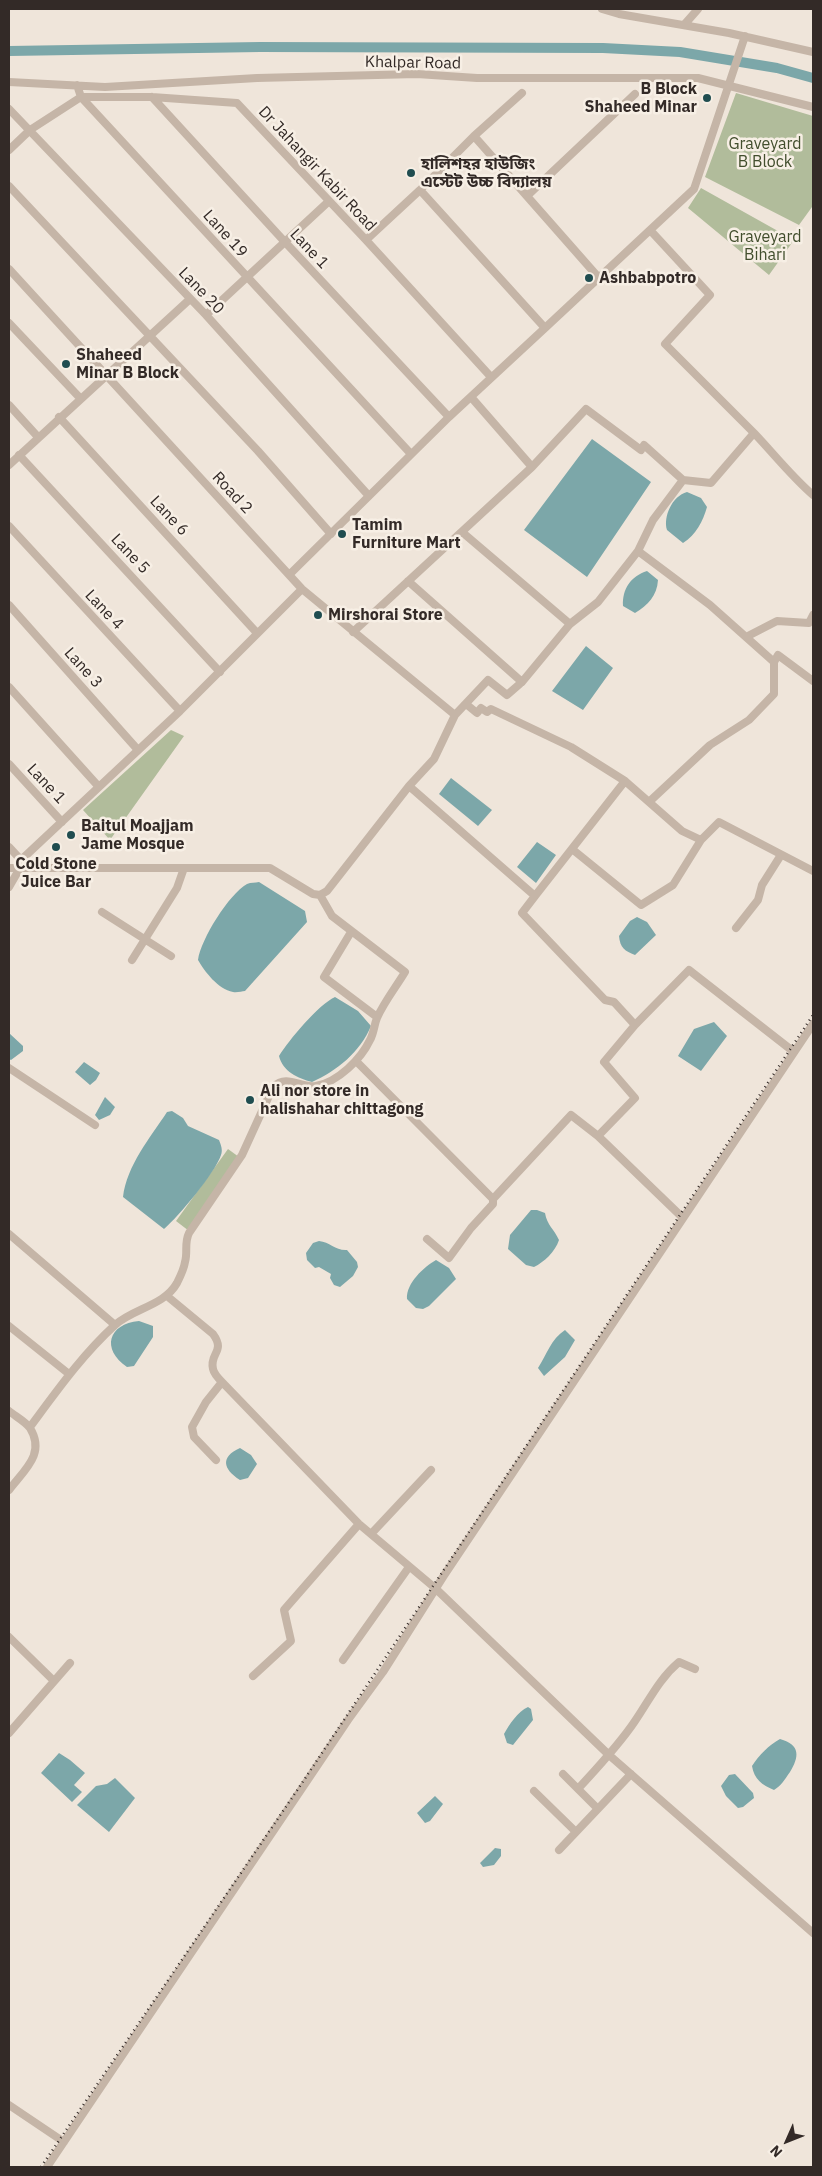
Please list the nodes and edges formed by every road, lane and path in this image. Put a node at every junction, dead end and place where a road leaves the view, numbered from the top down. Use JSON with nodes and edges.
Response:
{"nodes":[{"id":1,"x":608,"y":9,"type":"edge"},
{"id":2,"x":698,"y":9,"type":"edge"},
{"id":3,"x":684,"y":25,"type":"junction"},
{"id":4,"x":745,"y":36,"type":"junction"},
{"id":5,"x":813,"y":52,"type":"edge"},
{"id":6,"x":9,"y":82,"type":"edge"},
{"id":7,"x":77,"y":85,"type":"junction"},
{"id":8,"x":729,"y":85,"type":"junction"},
{"id":9,"x":522,"y":93,"type":"dead end"},
{"id":10,"x":635,"y":94,"type":"dead end"},
{"id":11,"x":81,"y":97,"type":"junction"},
{"id":12,"x":152,"y":98,"type":"junction"},
{"id":13,"x":813,"y":107,"type":"edge"},
{"id":14,"x":9,"y":109,"type":"edge"},
{"id":15,"x":30,"y":130,"type":"junction"},
{"id":16,"x":474,"y":136,"type":"junction"},
{"id":17,"x":9,"y":150,"type":"edge"},
{"id":18,"x":9,"y":186,"type":"edge"},
{"id":19,"x":420,"y":190,"type":"junction"},
{"id":20,"x":528,"y":195,"type":"junction"},
{"id":21,"x":328,"y":202,"type":"junction"},
{"id":22,"x":650,"y":230,"type":"junction"},
{"id":23,"x":366,"y":240,"type":"junction"},
{"id":24,"x":284,"y":242,"type":"junction"},
{"id":25,"x":9,"y":269,"type":"edge"},
{"id":26,"x":246,"y":278,"type":"junction"},
{"id":27,"x":600,"y":278,"type":"junction"},
{"id":28,"x":190,"y":299,"type":"junction"},
{"id":29,"x":206,"y":315,"type":"junction"},
{"id":30,"x":9,"y":323,"type":"edge"},
{"id":31,"x":545,"y":328,"type":"junction"},
{"id":32,"x":149,"y":335,"type":"junction"},
{"id":33,"x":105,"y":375,"type":"junction"},
{"id":34,"x":492,"y":377,"type":"junction"},
{"id":35,"x":471,"y":396,"type":"junction"},
{"id":36,"x":80,"y":398,"type":"junction"},
{"id":37,"x":9,"y":406,"type":"edge"},
{"id":38,"x":449,"y":417,"type":"junction"},
{"id":39,"x":59,"y":418,"type":"junction"},
{"id":40,"x":754,"y":433,"type":"junction"},
{"id":41,"x":38,"y":437,"type":"junction"},
{"id":42,"x":411,"y":454,"type":"junction"},
{"id":43,"x":19,"y":455,"type":"junction"},
{"id":44,"x":9,"y":464,"type":"edge"},
{"id":45,"x":532,"y":467,"type":"junction"},
{"id":46,"x":683,"y":480,"type":"junction"},
{"id":47,"x":813,"y":495,"type":"edge"},
{"id":48,"x":369,"y":496,"type":"junction"},
{"id":49,"x":9,"y":526,"type":"edge"},
{"id":50,"x":462,"y":532,"type":"junction"},
{"id":51,"x":331,"y":534,"type":"junction"},
{"id":52,"x":638,"y":551,"type":"junction"},
{"id":53,"x":290,"y":574,"type":"junction"},
{"id":54,"x":408,"y":581,"type":"junction"},
{"id":55,"x":302,"y":589,"type":"junction"},
{"id":56,"x":9,"y":605,"type":"edge"},
{"id":57,"x":813,"y":615,"type":"edge"},
{"id":58,"x":570,"y":624,"type":"junction"},
{"id":59,"x":258,"y":632,"type":"junction"},
{"id":60,"x":353,"y":632,"type":"junction"},
{"id":61,"x":746,"y":637,"type":"junction"},
{"id":62,"x":774,"y":662,"type":"junction"},
{"id":63,"x":220,"y":672,"type":"junction"},
{"id":64,"x":813,"y":681,"type":"edge"},
{"id":65,"x":522,"y":682,"type":"junction"},
{"id":66,"x":9,"y":687,"type":"edge"},
{"id":67,"x":466,"y":704,"type":"junction"},
{"id":68,"x":180,"y":711,"type":"junction"},
{"id":69,"x":455,"y":715,"type":"junction"},
{"id":70,"x":138,"y":750,"type":"junction"},
{"id":71,"x":9,"y":764,"type":"edge"},
{"id":72,"x":624,"y":781,"type":"junction"},
{"id":73,"x":409,"y":786,"type":"junction"},
{"id":74,"x":99,"y":787,"type":"junction"},
{"id":75,"x":649,"y":802,"type":"junction"},
{"id":76,"x":62,"y":822,"type":"junction"},
{"id":77,"x":701,"y":840,"type":"junction"},
{"id":78,"x":9,"y":847,"type":"edge"},
{"id":79,"x":572,"y":849,"type":"junction"},
{"id":80,"x":781,"y":855,"type":"junction"},
{"id":81,"x":20,"y":864,"type":"junction"},
{"id":82,"x":9,"y":868,"type":"edge"},
{"id":83,"x":184,"y":868,"type":"junction"},
{"id":84,"x":813,"y":871,"type":"edge"},
{"id":85,"x":9,"y":887,"type":"edge"},
{"id":86,"x":320,"y":895,"type":"junction"},
{"id":87,"x":535,"y":896,"type":"junction"},
{"id":88,"x":102,"y":912,"type":"dead end"},
{"id":89,"x":736,"y":928,"type":"dead end"},
{"id":90,"x":351,"y":932,"type":"junction"},
{"id":91,"x":146,"y":938,"type":"junction"},
{"id":92,"x":171,"y":956,"type":"dead end"},
{"id":93,"x":132,"y":960,"type":"dead end"},
{"id":94,"x":377,"y":1018,"type":"junction"},
{"id":95,"x":813,"y":1024,"type":"edge"},
{"id":96,"x":635,"y":1025,"type":"junction"},
{"id":97,"x":794,"y":1052,"type":"junction"},
{"id":98,"x":356,"y":1061,"type":"junction"},
{"id":99,"x":9,"y":1068,"type":"edge"},
{"id":100,"x":95,"y":1125,"type":"dead end"},
{"id":101,"x":598,"y":1136,"type":"junction"},
{"id":102,"x":493,"y":1199,"type":"junction"},
{"id":103,"x":683,"y":1218,"type":"junction"},
{"id":104,"x":9,"y":1234,"type":"edge"},
{"id":105,"x":427,"y":1239,"type":"dead end"},
{"id":106,"x":167,"y":1296,"type":"junction"},
{"id":107,"x":115,"y":1325,"type":"junction"},
{"id":108,"x":9,"y":1326,"type":"edge"},
{"id":109,"x":69,"y":1374,"type":"junction"},
{"id":110,"x":222,"y":1382,"type":"junction"},
{"id":111,"x":9,"y":1411,"type":"edge"},
{"id":112,"x":30,"y":1427,"type":"junction"},
{"id":113,"x":216,"y":1460,"type":"dead end"},
{"id":114,"x":431,"y":1470,"type":"dead end"},
{"id":115,"x":9,"y":1490,"type":"edge"},
{"id":116,"x":358,"y":1524,"type":"junction"},
{"id":117,"x":371,"y":1534,"type":"junction"},
{"id":118,"x":409,"y":1567,"type":"junction"},
{"id":119,"x":435,"y":1588,"type":"junction"},
{"id":120,"x":9,"y":1637,"type":"edge"},
{"id":121,"x":344,"y":1660,"type":"dead end"},
{"id":122,"x":70,"y":1663,"type":"dead end"},
{"id":123,"x":695,"y":1669,"type":"dead end"},
{"id":124,"x":253,"y":1676,"type":"dead end"},
{"id":125,"x":54,"y":1680,"type":"junction"},
{"id":126,"x":9,"y":1734,"type":"edge"},
{"id":127,"x":609,"y":1755,"type":"junction"},
{"id":128,"x":563,"y":1774,"type":"dead end"},
{"id":129,"x":631,"y":1774,"type":"junction"},
{"id":130,"x":578,"y":1789,"type":"junction"},
{"id":131,"x":534,"y":1791,"type":"dead end"},
{"id":132,"x":598,"y":1809,"type":"junction"},
{"id":133,"x":576,"y":1832,"type":"junction"},
{"id":134,"x":559,"y":1850,"type":"dead end"},
{"id":135,"x":813,"y":1933,"type":"edge"},
{"id":136,"x":9,"y":2106,"type":"edge"},
{"id":137,"x":64,"y":2142,"type":"junction"},
{"id":138,"x":47,"y":2167,"type":"edge"}],
"edges":[{"from":1,"to":3,"type":"street"},
{"from":2,"to":3,"type":"street"},
{"from":3,"to":4,"type":"street"},
{"from":4,"to":5,"type":"street"},
{"from":4,"to":8,"type":"street"},
{"from":6,"to":7,"type":"street","name":"Khalpar Road"},
{"from":7,"to":8,"type":"street","name":"Khalpar Road"},
{"from":7,"to":11,"type":"street"},
{"from":8,"to":13,"type":"street","name":"Khalpar Road"},
{"from":8,"to":22,"type":"street"},
{"from":9,"to":16,"type":"street"},
{"from":10,"to":20,"type":"street"},
{"from":11,"to":12,"type":"street","name":"Dr Jahangir Kabir Road"},
{"from":11,"to":15,"type":"street"},
{"from":11,"to":26,"type":"street","name":"Lane 19"},
{"from":12,"to":21,"type":"street","name":"Dr Jahangir Kabir Road"},
{"from":12,"to":24,"type":"street","name":"Lane 1"},
{"from":14,"to":15,"type":"street","name":"Lane 20"},
{"from":15,"to":17,"type":"street"},
{"from":15,"to":28,"type":"street","name":"Lane 20"},
{"from":16,"to":19,"type":"street"},
{"from":16,"to":20,"type":"street"},
{"from":18,"to":32,"type":"street"},
{"from":19,"to":23,"type":"street"},
{"from":19,"to":31,"type":"street"},
{"from":20,"to":27,"type":"street"},
{"from":21,"to":23,"type":"street","name":"Dr Jahangir Kabir Road"},
{"from":21,"to":24,"type":"street"},
{"from":22,"to":27,"type":"street"},
{"from":22,"to":40,"type":"street"},
{"from":23,"to":34,"type":"street","name":"Dr Jahangir Kabir Road"},
{"from":24,"to":26,"type":"street"},
{"from":24,"to":38,"type":"street","name":"Lane 1"},
{"from":25,"to":33,"type":"street","name":"Road 2"},
{"from":26,"to":29,"type":"street"},
{"from":26,"to":42,"type":"street","name":"Lane 19"},
{"from":27,"to":31,"type":"street"},
{"from":28,"to":29,"type":"street","name":"Lane 20"},
{"from":28,"to":32,"type":"street"},
{"from":29,"to":48,"type":"street","name":"Lane 20"},
{"from":30,"to":36,"type":"street"},
{"from":31,"to":34,"type":"street"},
{"from":32,"to":33,"type":"street"},
{"from":32,"to":51,"type":"street"},
{"from":33,"to":36,"type":"street"},
{"from":33,"to":53,"type":"street","name":"Road 2"},
{"from":34,"to":35,"type":"street"},
{"from":35,"to":38,"type":"street"},
{"from":35,"to":45,"type":"street"},
{"from":36,"to":39,"type":"street"},
{"from":37,"to":41,"type":"street"},
{"from":38,"to":42,"type":"street"},
{"from":39,"to":41,"type":"street"},
{"from":39,"to":59,"type":"street","name":"Lane 6"},
{"from":40,"to":46,"type":"street"},
{"from":40,"to":47,"type":"street"},
{"from":41,"to":43,"type":"street"},
{"from":42,"to":48,"type":"street"},
{"from":43,"to":44,"type":"street"},
{"from":43,"to":63,"type":"street","name":"Lane 5"},
{"from":45,"to":46,"type":"street"},
{"from":45,"to":50,"type":"street"},
{"from":46,"to":52,"type":"street"},
{"from":48,"to":51,"type":"street"},
{"from":49,"to":68,"type":"street","name":"Lane 4"},
{"from":50,"to":54,"type":"street"},
{"from":50,"to":58,"type":"street"},
{"from":51,"to":53,"type":"street"},
{"from":52,"to":58,"type":"street"},
{"from":52,"to":61,"type":"street"},
{"from":53,"to":55,"type":"street","name":"Road 2"},
{"from":54,"to":60,"type":"street"},
{"from":54,"to":65,"type":"street"},
{"from":55,"to":59,"type":"street"},
{"from":55,"to":60,"type":"street","name":"Road 2"},
{"from":56,"to":70,"type":"street","name":"Lane 3"},
{"from":57,"to":61,"type":"street"},
{"from":58,"to":65,"type":"street"},
{"from":59,"to":63,"type":"street"},
{"from":60,"to":69,"type":"street","name":"Road 2"},
{"from":61,"to":62,"type":"street"},
{"from":62,"to":64,"type":"street"},
{"from":62,"to":75,"type":"street"},
{"from":63,"to":68,"type":"street"},
{"from":65,"to":67,"type":"street"},
{"from":66,"to":74,"type":"street"},
{"from":67,"to":69,"type":"street"},
{"from":67,"to":72,"type":"street"},
{"from":68,"to":70,"type":"street"},
{"from":69,"to":73,"type":"street"},
{"from":70,"to":74,"type":"street"},
{"from":71,"to":76,"type":"street","name":"Lane 1"},
{"from":72,"to":75,"type":"street"},
{"from":72,"to":79,"type":"street"},
{"from":73,"to":86,"type":"street"},
{"from":73,"to":87,"type":"street"},
{"from":74,"to":76,"type":"street"},
{"from":75,"to":77,"type":"street"},
{"from":76,"to":81,"type":"street"},
{"from":77,"to":79,"type":"street"},
{"from":77,"to":80,"type":"street"},
{"from":78,"to":81,"type":"street"},
{"from":79,"to":87,"type":"street"},
{"from":80,"to":84,"type":"street"},
{"from":80,"to":89,"type":"street"},
{"from":81,"to":82,"type":"street"},
{"from":81,"to":83,"type":"street"},
{"from":81,"to":85,"type":"street"},
{"from":83,"to":86,"type":"street"},
{"from":83,"to":91,"type":"street"},
{"from":86,"to":90,"type":"street"},
{"from":87,"to":96,"type":"street"},
{"from":88,"to":91,"type":"street"},
{"from":90,"to":94,"type":"street"},
{"from":90,"to":94,"type":"street"},
{"from":91,"to":92,"type":"street"},
{"from":91,"to":93,"type":"street"},
{"from":94,"to":98,"type":"street"},
{"from":95,"to":97,"type":"street"},
{"from":96,"to":97,"type":"street"},
{"from":96,"to":101,"type":"street"},
{"from":97,"to":103,"type":"street"},
{"from":98,"to":102,"type":"street"},
{"from":98,"to":106,"type":"street"},
{"from":99,"to":100,"type":"street"},
{"from":101,"to":102,"type":"street"},
{"from":101,"to":103,"type":"street"},
{"from":102,"to":105,"type":"street"},
{"from":103,"to":119,"type":"street"},
{"from":104,"to":107,"type":"street"},
{"from":106,"to":107,"type":"street"},
{"from":106,"to":110,"type":"street"},
{"from":107,"to":109,"type":"street"},
{"from":108,"to":109,"type":"street"},
{"from":109,"to":112,"type":"street"},
{"from":110,"to":113,"type":"street"},
{"from":110,"to":116,"type":"street"},
{"from":111,"to":112,"type":"street"},
{"from":112,"to":115,"type":"street"},
{"from":114,"to":117,"type":"street"},
{"from":116,"to":117,"type":"street"},
{"from":116,"to":124,"type":"street"},
{"from":117,"to":118,"type":"street"},
{"from":118,"to":119,"type":"street"},
{"from":118,"to":121,"type":"street"},
{"from":119,"to":127,"type":"street"},
{"from":119,"to":137,"type":"street"},
{"from":120,"to":125,"type":"street"},
{"from":122,"to":125,"type":"street"},
{"from":123,"to":127,"type":"street"},
{"from":125,"to":126,"type":"street"},
{"from":127,"to":129,"type":"street"},
{"from":127,"to":130,"type":"street"},
{"from":128,"to":130,"type":"street"},
{"from":129,"to":132,"type":"street"},
{"from":129,"to":135,"type":"street"},
{"from":130,"to":132,"type":"street"},
{"from":131,"to":133,"type":"street"},
{"from":132,"to":133,"type":"street"},
{"from":133,"to":134,"type":"street"},
{"from":136,"to":137,"type":"street"},
{"from":137,"to":138,"type":"street"}]}
